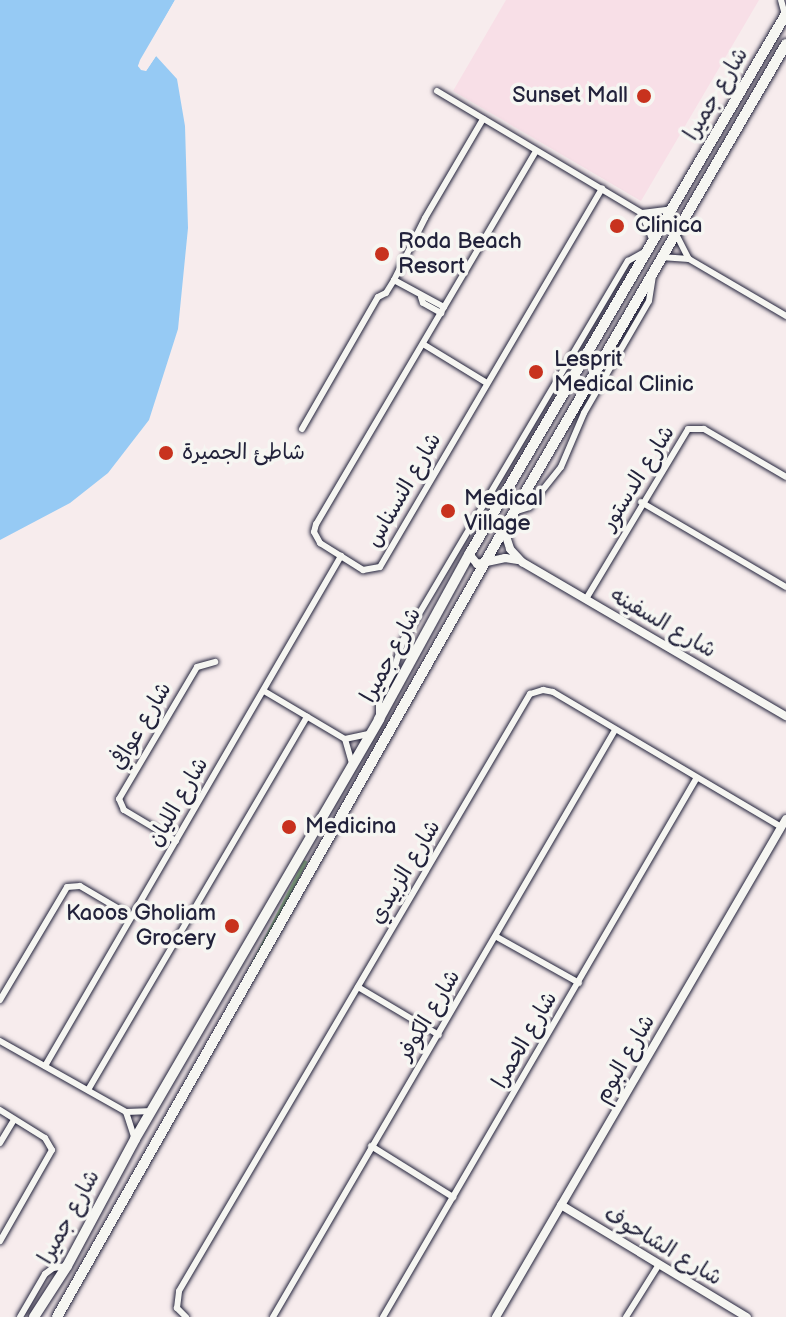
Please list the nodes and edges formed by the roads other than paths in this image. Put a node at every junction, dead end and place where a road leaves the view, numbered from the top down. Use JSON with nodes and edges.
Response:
{"nodes":[{"id":1,"x":781,"y":0,"type":"edge"},
{"id":2,"x":786,"y":14,"type":"edge"},
{"id":3,"x":785,"y":48,"type":"edge"},
{"id":4,"x":437,"y":91,"type":"dead end"},
{"id":5,"x":483,"y":119,"type":"junction"},
{"id":6,"x":536,"y":151,"type":"junction"},
{"id":7,"x":602,"y":188,"type":"junction"},
{"id":8,"x":671,"y":209,"type":"junction"},
{"id":9,"x":642,"y":213,"type":"junction"},
{"id":10,"x":675,"y":232,"type":"junction"},
{"id":11,"x":650,"y":245,"type":"junction"},
{"id":12,"x":661,"y":257,"type":"junction"},
{"id":13,"x":689,"y":259,"type":"junction"},
{"id":14,"x":653,"y":271,"type":"junction"},
{"id":15,"x":394,"y":280,"type":"junction"},
{"id":16,"x":442,"y":310,"type":"junction"},
{"id":17,"x":786,"y":316,"type":"edge"},
{"id":18,"x":423,"y":344,"type":"junction"},
{"id":19,"x":487,"y":383,"type":"junction"},
{"id":20,"x":302,"y":429,"type":"dead end"},
{"id":21,"x":786,"y":477,"type":"edge"},
{"id":22,"x":641,"y":502,"type":"junction"},
{"id":23,"x":514,"y":512,"type":"junction"},
{"id":24,"x":504,"y":529,"type":"junction"},
{"id":25,"x":469,"y":554,"type":"junction"},
{"id":26,"x":341,"y":556,"type":"junction"},
{"id":27,"x":522,"y":562,"type":"junction"},
{"id":28,"x":485,"y":563,"type":"junction"},
{"id":29,"x":786,"y":587,"type":"edge"},
{"id":30,"x":449,"y":590,"type":"junction"},
{"id":31,"x":465,"y":597,"type":"junction"},
{"id":32,"x":586,"y":599,"type":"junction"},
{"id":33,"x":215,"y":662,"type":"dead end"},
{"id":34,"x":264,"y":691,"type":"junction"},
{"id":35,"x":307,"y":716,"type":"junction"},
{"id":36,"x":786,"y":716,"type":"edge"},
{"id":37,"x":379,"y":719,"type":"junction"},
{"id":38,"x":615,"y":730,"type":"junction"},
{"id":39,"x":371,"y":733,"type":"junction"},
{"id":40,"x":345,"y":739,"type":"junction"},
{"id":41,"x":352,"y":763,"type":"junction"},
{"id":42,"x":696,"y":779,"type":"junction"},
{"id":43,"x":784,"y":823,"type":"edge"},
{"id":44,"x":176,"y":841,"type":"junction"},
{"id":45,"x":131,"y":916,"type":"junction"},
{"id":46,"x":497,"y":937,"type":"junction"},
{"id":47,"x":579,"y":983,"type":"junction"},
{"id":48,"x":358,"y":987,"type":"junction"},
{"id":49,"x":0,"y":1000,"type":"edge"},
{"id":50,"x":439,"y":1035,"type":"junction"},
{"id":51,"x":0,"y":1041,"type":"edge"},
{"id":52,"x":45,"y":1066,"type":"junction"},
{"id":53,"x":88,"y":1090,"type":"junction"},
{"id":54,"x":0,"y":1110,"type":"edge"},
{"id":55,"x":152,"y":1111,"type":"junction"},
{"id":56,"x":126,"y":1112,"type":"junction"},
{"id":57,"x":13,"y":1121,"type":"junction"},
{"id":58,"x":135,"y":1139,"type":"junction"},
{"id":59,"x":0,"y":1143,"type":"edge"},
{"id":60,"x":371,"y":1146,"type":"junction"},
{"id":61,"x":453,"y":1197,"type":"junction"},
{"id":62,"x":561,"y":1205,"type":"junction"},
{"id":63,"x":0,"y":1241,"type":"edge"},
{"id":64,"x":67,"y":1266,"type":"junction"},
{"id":65,"x":658,"y":1266,"type":"junction"},
{"id":66,"x":58,"y":1316,"type":"edge"},
{"id":67,"x":20,"y":1317,"type":"edge"},
{"id":68,"x":34,"y":1317,"type":"edge"},
{"id":69,"x":186,"y":1317,"type":"edge"},
{"id":70,"x":273,"y":1317,"type":"edge"},
{"id":71,"x":383,"y":1317,"type":"edge"},
{"id":72,"x":496,"y":1317,"type":"edge"},
{"id":73,"x":626,"y":1317,"type":"edge"},
{"id":74,"x":747,"y":1317,"type":"edge"}],
"edges":[{"from":1,"to":2,"type":"street"},
{"from":2,"to":8,"type":"main road","name":"شارع جميرا"},
{"from":3,"to":10,"type":"main road","name":"شارع جميرا"},
{"from":4,"to":5,"type":"street"},
{"from":5,"to":6,"type":"street"},
{"from":5,"to":15,"type":"street"},
{"from":6,"to":7,"type":"street"},
{"from":6,"to":16,"type":"street","name":"شارع النسناس"},
{"from":7,"to":9,"type":"street"},
{"from":7,"to":19,"type":"street","name":"شارع النسناس"},
{"from":8,"to":9,"type":"street"},
{"from":8,"to":11,"type":"main road","name":"شارع جميرا"},
{"from":9,"to":11,"type":"street"},
{"from":10,"to":12,"type":"main road","name":"شارع جميرا"},
{"from":10,"to":13,"type":"street"},
{"from":11,"to":25,"type":"main road","name":"شارع جميرا"},
{"from":11,"to":37,"type":"street"},
{"from":12,"to":13,"type":"street"},
{"from":12,"to":14,"type":"main road","name":"شارع جميرا"},
{"from":13,"to":17,"type":"street"},
{"from":14,"to":23,"type":"main road","name":"شارع جميرا"},
{"from":14,"to":23,"type":"street"},
{"from":15,"to":16,"type":"street"},
{"from":15,"to":20,"type":"street"},
{"from":16,"to":18,"type":"street","name":"شارع النسناس"},
{"from":18,"to":19,"type":"street"},
{"from":18,"to":26,"type":"street","name":"شارع النسناس"},
{"from":19,"to":26,"type":"street","name":"شارع النسناس"},
{"from":21,"to":22,"type":"street","name":"شارع الدستور"},
{"from":22,"to":29,"type":"street"},
{"from":22,"to":32,"type":"street","name":"شارع الدستور"},
{"from":23,"to":24,"type":"main road","name":"شارع جميرا"},
{"from":24,"to":27,"type":"street"},
{"from":24,"to":28,"type":"main road","name":"شارع جميرا"},
{"from":25,"to":28,"type":"street"},
{"from":25,"to":30,"type":"main road","name":"شارع جميرا"},
{"from":26,"to":34,"type":"street","name":"شارع الليان"},
{"from":27,"to":28,"type":"street"},
{"from":27,"to":32,"type":"street","name":"شارع السفينه"},
{"from":28,"to":31,"type":"main road","name":"شارع جميرا"},
{"from":30,"to":31,"type":"main road"},
{"from":30,"to":37,"type":"main road","name":"شارع جميرا"},
{"from":31,"to":66,"type":"main road","name":"شارع جميرا"},
{"from":32,"to":36,"type":"street","name":"شارع السفينه"},
{"from":33,"to":44,"type":"street","name":"شارع عوافي"},
{"from":34,"to":35,"type":"street"},
{"from":34,"to":44,"type":"street","name":"شارع الليان"},
{"from":35,"to":40,"type":"street"},
{"from":35,"to":53,"type":"street"},
{"from":37,"to":39,"type":"main road","name":"شارع جميرا"},
{"from":38,"to":42,"type":"street","name":"شارع الزبيدي"},
{"from":38,"to":46,"type":"street","name":"شارع الكوفر"},
{"from":38,"to":48,"type":"street","name":"شارع الزبيدي"},
{"from":39,"to":40,"type":"street"},
{"from":39,"to":41,"type":"main road","name":"شارع جميرا"},
{"from":40,"to":41,"type":"street"},
{"from":41,"to":55,"type":"main road","name":"شارع جميرا"},
{"from":42,"to":43,"type":"street","name":"شارع الزبيدي"},
{"from":42,"to":47,"type":"street","name":"شارع الحمرا"},
{"from":43,"to":62,"type":"street","name":"شارع البوم"},
{"from":44,"to":45,"type":"street","name":"شارع الليان"},
{"from":45,"to":49,"type":"street"},
{"from":45,"to":52,"type":"street","name":"شارع الليان"},
{"from":46,"to":47,"type":"street"},
{"from":46,"to":50,"type":"street","name":"شارع الكوفر"},
{"from":47,"to":61,"type":"street","name":"شارع الحمرا"},
{"from":48,"to":50,"type":"street"},
{"from":48,"to":69,"type":"street","name":"شارع الزبيدي"},
{"from":50,"to":60,"type":"street","name":"شارع الكوفر"},
{"from":51,"to":52,"type":"street"},
{"from":52,"to":53,"type":"street"},
{"from":53,"to":56,"type":"street"},
{"from":54,"to":57,"type":"street"},
{"from":55,"to":56,"type":"street"},
{"from":55,"to":58,"type":"main road","name":"شارع جميرا"},
{"from":56,"to":58,"type":"street"},
{"from":57,"to":59,"type":"street"},
{"from":57,"to":63,"type":"street"},
{"from":58,"to":64,"type":"main road","name":"شارع جميرا"},
{"from":60,"to":61,"type":"street"},
{"from":60,"to":70,"type":"street","name":"شارع الكوفر"},
{"from":61,"to":71,"type":"street","name":"شارع الحمرا"},
{"from":62,"to":65,"type":"street","name":"شارع الشاحوف"},
{"from":62,"to":72,"type":"street","name":"شارع البوم"},
{"from":64,"to":67,"type":"street"},
{"from":64,"to":68,"type":"main road","name":"شارع جميرا"},
{"from":65,"to":73,"type":"street"},
{"from":65,"to":74,"type":"street","name":"شارع الشاحوف"}]}
